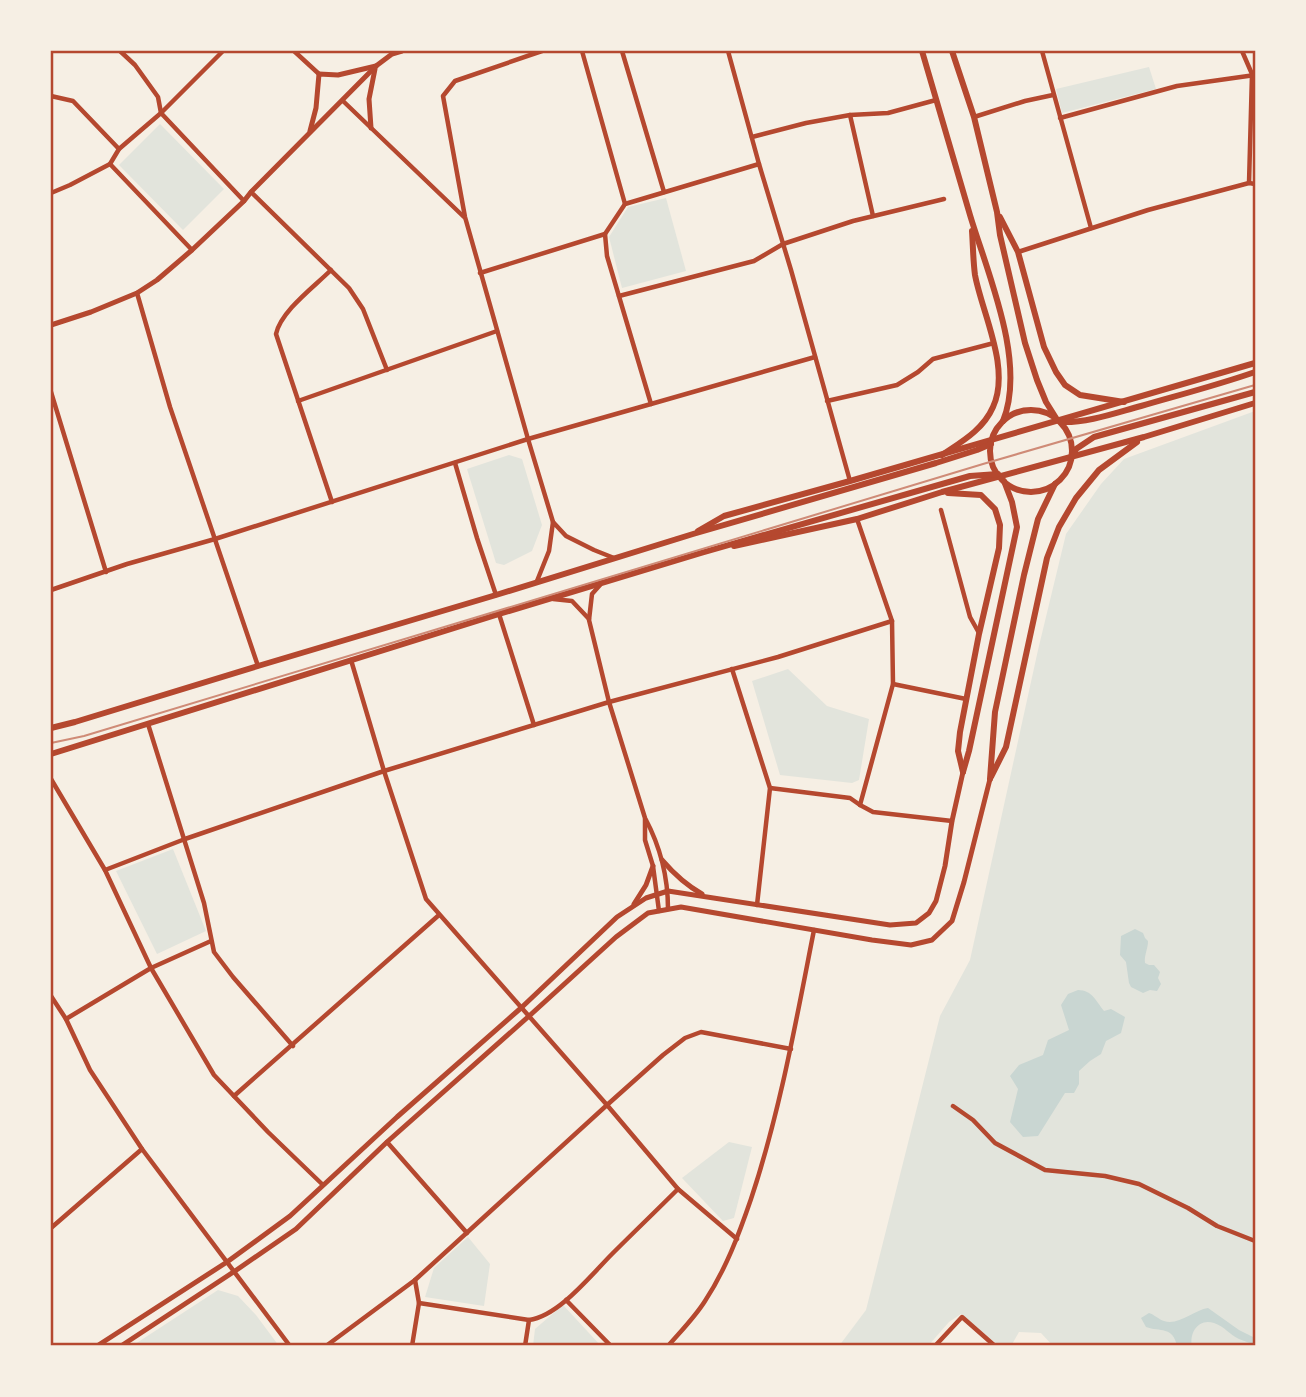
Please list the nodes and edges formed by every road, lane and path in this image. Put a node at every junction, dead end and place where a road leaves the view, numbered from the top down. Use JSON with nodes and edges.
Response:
{"nodes":[{"id":1,"x":120,"y":51,"type":"edge"},
{"id":2,"x":223,"y":51,"type":"edge"},
{"id":3,"x":294,"y":51,"type":"edge"},
{"id":4,"x":402,"y":51,"type":"edge"},
{"id":5,"x":542,"y":51,"type":"edge"},
{"id":6,"x":582,"y":51,"type":"edge"},
{"id":7,"x":622,"y":51,"type":"edge"},
{"id":8,"x":729,"y":51,"type":"edge"},
{"id":9,"x":922,"y":51,"type":"edge"},
{"id":10,"x":952,"y":51,"type":"edge"},
{"id":11,"x":1042,"y":51,"type":"edge"},
{"id":12,"x":1242,"y":51,"type":"edge"},
{"id":13,"x":376,"y":66,"type":"junction"},
{"id":14,"x":319,"y":74,"type":"junction"},
{"id":15,"x":1254,"y":74,"type":"edge"},
{"id":16,"x":1053,"y":94,"type":"junction"},
{"id":17,"x":51,"y":96,"type":"edge"},
{"id":18,"x":936,"y":100,"type":"junction"},
{"id":19,"x":343,"y":101,"type":"junction"},
{"id":20,"x":161,"y":113,"type":"junction"},
{"id":21,"x":850,"y":115,"type":"junction"},
{"id":22,"x":974,"y":117,"type":"junction"},
{"id":23,"x":1060,"y":118,"type":"junction"},
{"id":24,"x":371,"y":128,"type":"junction"},
{"id":25,"x":310,"y":132,"type":"junction"},
{"id":26,"x":752,"y":136,"type":"junction"},
{"id":27,"x":119,"y":149,"type":"junction"},
{"id":28,"x":110,"y":164,"type":"junction"},
{"id":29,"x":759,"y":164,"type":"junction"},
{"id":30,"x":1249,"y":183,"type":"junction"},
{"id":31,"x":1255,"y":184,"type":"edge"},
{"id":32,"x":251,"y":192,"type":"junction"},
{"id":33,"x":664,"y":192,"type":"junction"},
{"id":34,"x":51,"y":193,"type":"edge"},
{"id":35,"x":944,"y":199,"type":"dead end"},
{"id":36,"x":244,"y":201,"type":"junction"},
{"id":37,"x":625,"y":204,"type":"junction"},
{"id":38,"x":997,"y":212,"type":"junction"},
{"id":39,"x":873,"y":216,"type":"junction"},
{"id":40,"x":465,"y":217,"type":"junction"},
{"id":41,"x":971,"y":219,"type":"junction"},
{"id":42,"x":1091,"y":228,"type":"junction"},
{"id":43,"x":605,"y":234,"type":"junction"},
{"id":44,"x":783,"y":244,"type":"junction"},
{"id":45,"x":192,"y":250,"type":"junction"},
{"id":46,"x":1018,"y":252,"type":"junction"},
{"id":47,"x":331,"y":270,"type":"junction"},
{"id":48,"x":480,"y":272,"type":"junction"},
{"id":49,"x":137,"y":293,"type":"junction"},
{"id":50,"x":618,"y":296,"type":"junction"},
{"id":51,"x":51,"y":325,"type":"edge"},
{"id":52,"x":497,"y":331,"type":"junction"},
{"id":53,"x":995,"y":343,"type":"junction"},
{"id":54,"x":815,"y":357,"type":"junction"},
{"id":55,"x":1255,"y":363,"type":"edge"},
{"id":56,"x":387,"y":370,"type":"junction"},
{"id":57,"x":1255,"y":372,"type":"edge"},
{"id":58,"x":51,"y":392,"type":"edge"},
{"id":59,"x":1255,"y":392,"type":"edge"},
{"id":60,"x":298,"y":401,"type":"junction"},
{"id":61,"x":827,"y":401,"type":"junction"},
{"id":62,"x":1124,"y":402,"type":"junction"},
{"id":63,"x":1255,"y":403,"type":"edge"},
{"id":64,"x":651,"y":404,"type":"junction"},
{"id":65,"x":1058,"y":420,"type":"junction"},
{"id":66,"x":1003,"y":421,"type":"junction"},
{"id":67,"x":1144,"y":438,"type":"junction"},
{"id":68,"x":528,"y":439,"type":"junction"},
{"id":69,"x":991,"y":444,"type":"junction"},
{"id":70,"x":942,"y":455,"type":"junction"},
{"id":71,"x":1071,"y":461,"type":"junction"},
{"id":72,"x":455,"y":463,"type":"junction"},
{"id":73,"x":998,"y":474,"type":"junction"},
{"id":74,"x":850,"y":481,"type":"junction"},
{"id":75,"x":1004,"y":481,"type":"junction"},
{"id":76,"x":1055,"y":484,"type":"junction"},
{"id":77,"x":942,"y":492,"type":"junction"},
{"id":78,"x":332,"y":502,"type":"junction"},
{"id":79,"x":941,"y":510,"type":"dead end"},
{"id":80,"x":857,"y":519,"type":"junction"},
{"id":81,"x":553,"y":522,"type":"junction"},
{"id":82,"x":693,"y":534,"type":"junction"},
{"id":83,"x":215,"y":539,"type":"junction"},
{"id":84,"x":701,"y":553,"type":"junction"},
{"id":85,"x":615,"y":558,"type":"junction"},
{"id":86,"x":106,"y":572,"type":"junction"},
{"id":87,"x":537,"y":583,"type":"junction"},
{"id":88,"x":601,"y":584,"type":"junction"},
{"id":89,"x":51,"y":590,"type":"edge"},
{"id":90,"x":496,"y":595,"type":"junction"},
{"id":91,"x":553,"y":599,"type":"junction"},
{"id":92,"x":499,"y":614,"type":"junction"},
{"id":93,"x":589,"y":620,"type":"junction"},
{"id":94,"x":892,"y":621,"type":"junction"},
{"id":95,"x":979,"y":634,"type":"junction"},
{"id":96,"x":351,"y":660,"type":"junction"},
{"id":97,"x":258,"y":666,"type":"junction"},
{"id":98,"x":732,"y":669,"type":"junction"},
{"id":99,"x":893,"y":684,"type":"junction"},
{"id":100,"x":966,"y":699,"type":"junction"},
{"id":101,"x":609,"y":702,"type":"junction"},
{"id":102,"x":148,"y":724,"type":"junction"},
{"id":103,"x":534,"y":725,"type":"junction"},
{"id":104,"x":51,"y":728,"type":"edge"},
{"id":105,"x":51,"y":754,"type":"edge"},
{"id":106,"x":384,"y":771,"type":"junction"},
{"id":107,"x":963,"y":772,"type":"junction"},
{"id":108,"x":51,"y":779,"type":"edge"},
{"id":109,"x":990,"y":779,"type":"junction"},
{"id":110,"x":770,"y":788,"type":"junction"},
{"id":111,"x":860,"y":805,"type":"junction"},
{"id":112,"x":645,"y":818,"type":"junction"},
{"id":113,"x":952,"y":821,"type":"junction"},
{"id":114,"x":185,"y":839,"type":"junction"},
{"id":115,"x":662,"y":860,"type":"junction"},
{"id":116,"x":653,"y":866,"type":"junction"},
{"id":117,"x":105,"y":870,"type":"junction"},
{"id":118,"x":668,"y":891,"type":"junction"},
{"id":119,"x":657,"y":893,"type":"junction"},
{"id":120,"x":708,"y":897,"type":"junction"},
{"id":121,"x":757,"y":905,"type":"junction"},
{"id":122,"x":631,"y":908,"type":"junction"},
{"id":123,"x":668,"y":909,"type":"junction"},
{"id":124,"x":659,"y":911,"type":"junction"},
{"id":125,"x":439,"y":915,"type":"junction"},
{"id":126,"x":814,"y":930,"type":"junction"},
{"id":127,"x":211,"y":941,"type":"junction"},
{"id":128,"x":151,"y":968,"type":"junction"},
{"id":129,"x":51,"y":996,"type":"edge"},
{"id":130,"x":521,"y":1008,"type":"junction"},
{"id":131,"x":528,"y":1017,"type":"junction"},
{"id":132,"x":65,"y":1019,"type":"junction"},
{"id":133,"x":293,"y":1046,"type":"junction"},
{"id":134,"x":791,"y":1049,"type":"junction"},
{"id":135,"x":234,"y":1096,"type":"junction"},
{"id":136,"x":607,"y":1105,"type":"junction"},
{"id":137,"x":953,"y":1106,"type":"dead end"},
{"id":138,"x":387,"y":1142,"type":"junction"},
{"id":139,"x":142,"y":1149,"type":"junction"},
{"id":140,"x":323,"y":1185,"type":"junction"},
{"id":141,"x":678,"y":1189,"type":"junction"},
{"id":142,"x":51,"y":1228,"type":"edge"},
{"id":143,"x":467,"y":1233,"type":"junction"},
{"id":144,"x":737,"y":1239,"type":"junction"},
{"id":145,"x":1255,"y":1241,"type":"edge"},
{"id":146,"x":227,"y":1262,"type":"junction"},
{"id":147,"x":235,"y":1272,"type":"junction"},
{"id":148,"x":415,"y":1280,"type":"junction"},
{"id":149,"x":566,"y":1300,"type":"junction"},
{"id":150,"x":419,"y":1303,"type":"junction"},
{"id":151,"x":529,"y":1320,"type":"junction"},
{"id":152,"x":97,"y":1346,"type":"edge"},
{"id":153,"x":121,"y":1346,"type":"edge"},
{"id":154,"x":290,"y":1346,"type":"edge"},
{"id":155,"x":326,"y":1346,"type":"edge"},
{"id":156,"x":412,"y":1346,"type":"edge"},
{"id":157,"x":526,"y":1346,"type":"edge"},
{"id":158,"x":611,"y":1346,"type":"edge"},
{"id":159,"x":668,"y":1346,"type":"edge"},
{"id":160,"x":935,"y":1346,"type":"edge"},
{"id":161,"x":995,"y":1346,"type":"edge"}],
"edges":[{"from":1,"to":20,"type":"street"},
{"from":2,"to":20,"type":"street"},
{"from":3,"to":14,"type":"street"},
{"from":4,"to":13,"type":"street"},
{"from":5,"to":40,"type":"street"},
{"from":6,"to":37,"type":"street"},
{"from":7,"to":33,"type":"street"},
{"from":8,"to":26,"type":"street"},
{"from":9,"to":18,"type":"main road"},
{"from":10,"to":22,"type":"main road"},
{"from":11,"to":16,"type":"street"},
{"from":12,"to":15,"type":"street"},
{"from":13,"to":14,"type":"street"},
{"from":13,"to":19,"type":"street"},
{"from":13,"to":24,"type":"street"},
{"from":14,"to":25,"type":"street"},
{"from":15,"to":23,"type":"street"},
{"from":15,"to":30,"type":"street"},
{"from":16,"to":22,"type":"street"},
{"from":16,"to":23,"type":"street"},
{"from":17,"to":27,"type":"street"},
{"from":18,"to":21,"type":"street"},
{"from":18,"to":41,"type":"main road"},
{"from":19,"to":24,"type":"street"},
{"from":19,"to":25,"type":"street"},
{"from":20,"to":27,"type":"street"},
{"from":20,"to":36,"type":"street"},
{"from":21,"to":26,"type":"street"},
{"from":21,"to":39,"type":"street"},
{"from":22,"to":38,"type":"main road"},
{"from":23,"to":42,"type":"street"},
{"from":24,"to":40,"type":"street"},
{"from":25,"to":32,"type":"street"},
{"from":26,"to":29,"type":"street"},
{"from":27,"to":28,"type":"street"},
{"from":28,"to":34,"type":"street"},
{"from":28,"to":45,"type":"street"},
{"from":29,"to":33,"type":"street"},
{"from":29,"to":44,"type":"street"},
{"from":30,"to":31,"type":"street"},
{"from":30,"to":42,"type":"street"},
{"from":32,"to":36,"type":"street"},
{"from":32,"to":47,"type":"street"},
{"from":33,"to":37,"type":"street"},
{"from":35,"to":39,"type":"street"},
{"from":36,"to":45,"type":"street"},
{"from":37,"to":43,"type":"street"},
{"from":38,"to":46,"type":"main road"},
{"from":38,"to":65,"type":"main road"},
{"from":39,"to":44,"type":"street"},
{"from":40,"to":48,"type":"street"},
{"from":41,"to":53,"type":"main road"},
{"from":41,"to":66,"type":"main road"},
{"from":42,"to":46,"type":"street"},
{"from":43,"to":48,"type":"street"},
{"from":43,"to":50,"type":"street"},
{"from":44,"to":50,"type":"street"},
{"from":44,"to":54,"type":"street"},
{"from":45,"to":49,"type":"street"},
{"from":46,"to":62,"type":"main road"},
{"from":47,"to":56,"type":"street"},
{"from":47,"to":60,"type":"street"},
{"from":48,"to":52,"type":"street"},
{"from":49,"to":51,"type":"street"},
{"from":49,"to":83,"type":"street"},
{"from":50,"to":64,"type":"street"},
{"from":52,"to":56,"type":"street"},
{"from":52,"to":68,"type":"street"},
{"from":53,"to":61,"type":"street"},
{"from":53,"to":70,"type":"main road"},
{"from":54,"to":61,"type":"street"},
{"from":54,"to":64,"type":"street"},
{"from":55,"to":62,"type":"main road"},
{"from":56,"to":60,"type":"street"},
{"from":57,"to":65,"type":"main road"},
{"from":58,"to":86,"type":"street"},
{"from":59,"to":71,"type":"main road"},
{"from":60,"to":78,"type":"street"},
{"from":61,"to":74,"type":"street"},
{"from":62,"to":70,"type":"main road"},
{"from":63,"to":67,"type":"main road"},
{"from":64,"to":68,"type":"street"},
{"from":65,"to":66,"type":"main road"},
{"from":65,"to":71,"type":"main road"},
{"from":66,"to":69,"type":"main road"},
{"from":67,"to":77,"type":"main road"},
{"from":67,"to":109,"type":"main road"},
{"from":68,"to":72,"type":"street"},
{"from":68,"to":81,"type":"street"},
{"from":69,"to":73,"type":"main road"},
{"from":69,"to":82,"type":"main road"},
{"from":70,"to":74,"type":"main road"},
{"from":71,"to":76,"type":"main road"},
{"from":72,"to":78,"type":"street"},
{"from":72,"to":90,"type":"street"},
{"from":73,"to":75,"type":"main road"},
{"from":73,"to":84,"type":"main road"},
{"from":74,"to":82,"type":"main road"},
{"from":75,"to":76,"type":"main road"},
{"from":75,"to":107,"type":"main road"},
{"from":76,"to":109,"type":"main road"},
{"from":77,"to":80,"type":"main road"},
{"from":77,"to":95,"type":"main road"},
{"from":78,"to":83,"type":"street"},
{"from":79,"to":95,"type":"street"},
{"from":80,"to":84,"type":"main road"},
{"from":80,"to":94,"type":"street"},
{"from":81,"to":85,"type":"street"},
{"from":81,"to":87,"type":"street"},
{"from":82,"to":85,"type":"main road"},
{"from":83,"to":86,"type":"street"},
{"from":83,"to":97,"type":"street"},
{"from":84,"to":88,"type":"main road"},
{"from":85,"to":87,"type":"main road"},
{"from":86,"to":89,"type":"street"},
{"from":87,"to":90,"type":"main road"},
{"from":88,"to":91,"type":"main road"},
{"from":88,"to":93,"type":"street"},
{"from":90,"to":97,"type":"main road"},
{"from":91,"to":92,"type":"main road"},
{"from":91,"to":93,"type":"street"},
{"from":92,"to":96,"type":"main road"},
{"from":92,"to":103,"type":"street"},
{"from":93,"to":101,"type":"street"},
{"from":94,"to":98,"type":"street"},
{"from":94,"to":99,"type":"street"},
{"from":95,"to":100,"type":"main road"},
{"from":96,"to":102,"type":"main road"},
{"from":96,"to":106,"type":"street"},
{"from":97,"to":104,"type":"main road"},
{"from":98,"to":101,"type":"street"},
{"from":98,"to":110,"type":"street"},
{"from":99,"to":100,"type":"street"},
{"from":99,"to":111,"type":"street"},
{"from":100,"to":107,"type":"main road"},
{"from":101,"to":103,"type":"street"},
{"from":101,"to":112,"type":"street"},
{"from":102,"to":105,"type":"main road"},
{"from":102,"to":114,"type":"street"},
{"from":103,"to":106,"type":"street"},
{"from":106,"to":114,"type":"street"},
{"from":106,"to":125,"type":"street"},
{"from":107,"to":113,"type":"street"},
{"from":108,"to":117,"type":"street"},
{"from":109,"to":126,"type":"street"},
{"from":110,"to":111,"type":"street"},
{"from":110,"to":121,"type":"street"},
{"from":111,"to":113,"type":"street"},
{"from":112,"to":115,"type":"street"},
{"from":112,"to":116,"type":"street"},
{"from":113,"to":121,"type":"street"},
{"from":114,"to":117,"type":"street"},
{"from":114,"to":127,"type":"street"},
{"from":115,"to":118,"type":"street"},
{"from":115,"to":120,"type":"street"},
{"from":116,"to":119,"type":"street"},
{"from":116,"to":122,"type":"street"},
{"from":117,"to":128,"type":"street"},
{"from":118,"to":119,"type":"street"},
{"from":118,"to":120,"type":"street"},
{"from":118,"to":123,"type":"street"},
{"from":119,"to":122,"type":"street"},
{"from":119,"to":124,"type":"street"},
{"from":120,"to":121,"type":"street"},
{"from":122,"to":130,"type":"street"},
{"from":123,"to":124,"type":"street"},
{"from":123,"to":126,"type":"street"},
{"from":124,"to":131,"type":"street"},
{"from":125,"to":130,"type":"street"},
{"from":125,"to":133,"type":"street"},
{"from":126,"to":134,"type":"street"},
{"from":127,"to":128,"type":"street"},
{"from":127,"to":133,"type":"street"},
{"from":128,"to":132,"type":"street"},
{"from":128,"to":135,"type":"street"},
{"from":129,"to":132,"type":"street"},
{"from":130,"to":131,"type":"street"},
{"from":130,"to":140,"type":"street"},
{"from":131,"to":136,"type":"street"},
{"from":131,"to":138,"type":"street"},
{"from":132,"to":139,"type":"street"},
{"from":133,"to":135,"type":"street"},
{"from":134,"to":136,"type":"street"},
{"from":134,"to":144,"type":"street"},
{"from":135,"to":140,"type":"street"},
{"from":136,"to":141,"type":"street"},
{"from":136,"to":143,"type":"street"},
{"from":137,"to":145,"type":"street"},
{"from":138,"to":143,"type":"street"},
{"from":138,"to":147,"type":"street"},
{"from":139,"to":142,"type":"street"},
{"from":139,"to":146,"type":"street"},
{"from":140,"to":146,"type":"street"},
{"from":141,"to":144,"type":"street"},
{"from":141,"to":149,"type":"street"},
{"from":143,"to":148,"type":"street"},
{"from":144,"to":159,"type":"street"},
{"from":146,"to":147,"type":"street"},
{"from":146,"to":152,"type":"street"},
{"from":147,"to":153,"type":"street"},
{"from":147,"to":154,"type":"street"},
{"from":148,"to":150,"type":"street"},
{"from":148,"to":155,"type":"street"},
{"from":149,"to":151,"type":"street"},
{"from":149,"to":158,"type":"street"},
{"from":150,"to":151,"type":"street"},
{"from":150,"to":156,"type":"street"},
{"from":151,"to":157,"type":"street"},
{"from":160,"to":161,"type":"street"}]}
